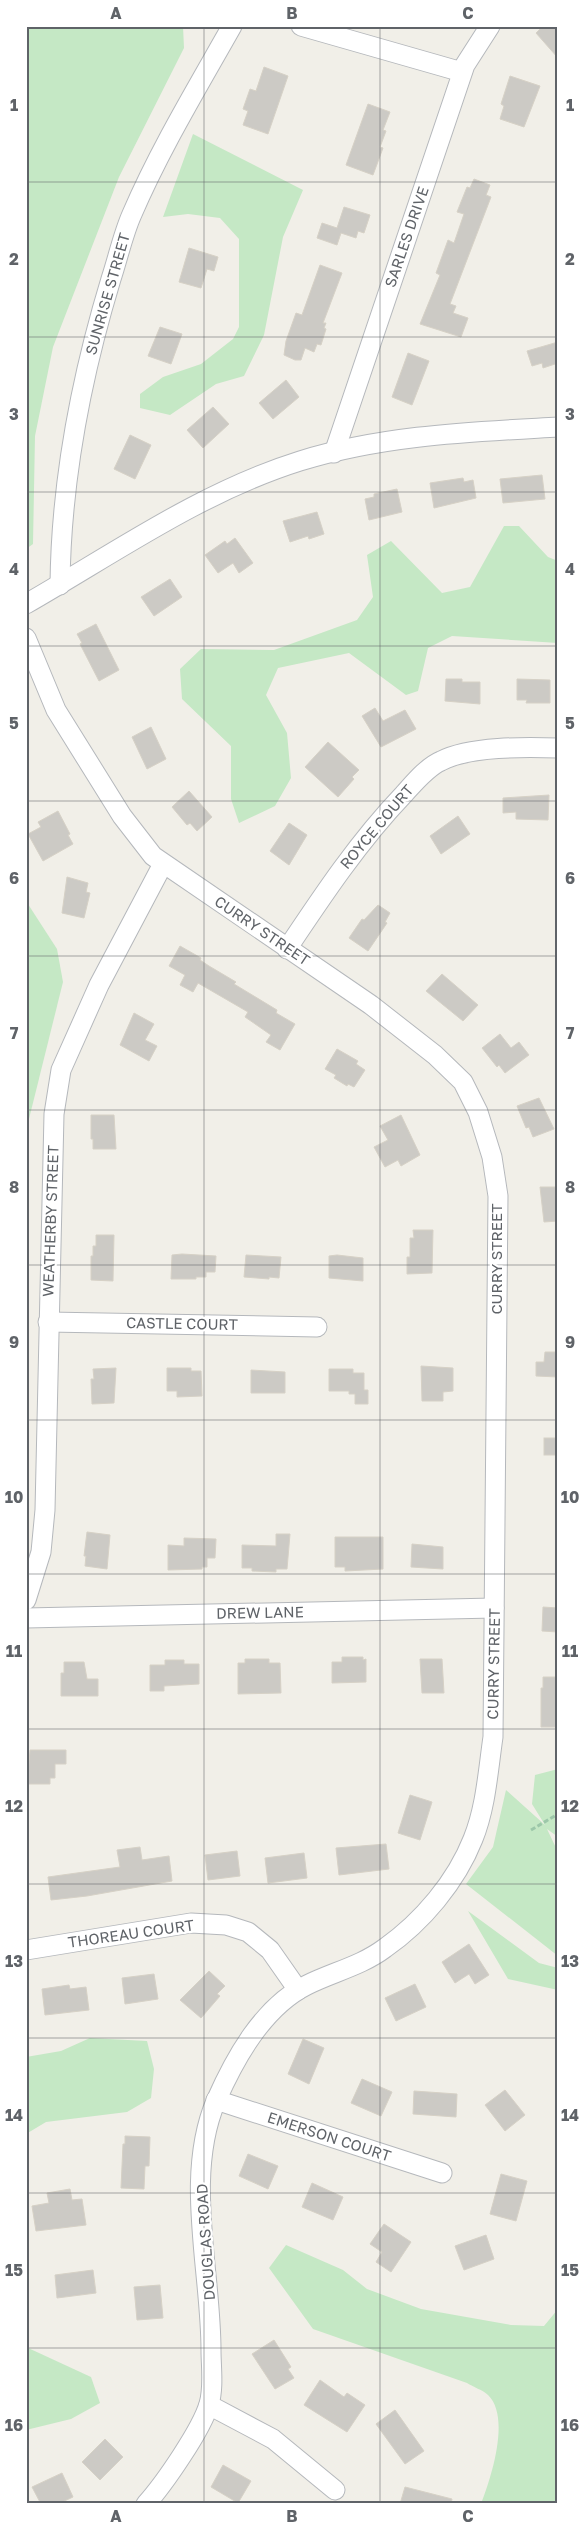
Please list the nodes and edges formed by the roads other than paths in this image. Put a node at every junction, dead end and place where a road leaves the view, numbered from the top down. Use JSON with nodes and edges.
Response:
{"nodes":[{"id":1,"x":232,"y":26,"type":"edge"},
{"id":2,"x":300,"y":26,"type":"edge"},
{"id":3,"x":490,"y":26,"type":"edge"},
{"id":4,"x":462,"y":72,"type":"junction"},
{"id":5,"x":558,"y":427,"type":"edge"},
{"id":6,"x":334,"y":453,"type":"junction"},
{"id":7,"x":60,"y":585,"type":"junction"},
{"id":8,"x":26,"y":604,"type":"edge"},
{"id":9,"x":26,"y":638,"type":"edge"},
{"id":10,"x":558,"y":748,"type":"edge"},
{"id":11,"x":163,"y":864,"type":"junction"},
{"id":12,"x":287,"y":949,"type":"junction"},
{"id":13,"x":48,"y":1322,"type":"junction"},
{"id":14,"x":317,"y":1327,"type":"dead end"},
{"id":15,"x":26,"y":1600,"type":"edge"},
{"id":16,"x":494,"y":1608,"type":"junction"},
{"id":17,"x":26,"y":1618,"type":"edge"},
{"id":18,"x":26,"y":1950,"type":"edge"},
{"id":19,"x":298,"y":1990,"type":"junction"},
{"id":20,"x":216,"y":2100,"type":"junction"},
{"id":21,"x":442,"y":2173,"type":"dead end"},
{"id":22,"x":209,"y":2405,"type":"junction"},
{"id":23,"x":335,"y":2490,"type":"dead end"},
{"id":24,"x":146,"y":2504,"type":"edge"}],
"edges":[{"from":1,"to":7,"type":"street","name":"SUNRISE STREET"},
{"from":2,"to":4,"type":"street"},
{"from":3,"to":4,"type":"street","name":"SARLES DRIVE"},
{"from":4,"to":6,"type":"street","name":"SARLES DRIVE"},
{"from":5,"to":6,"type":"street"},
{"from":6,"to":7,"type":"street"},
{"from":7,"to":8,"type":"street"},
{"from":9,"to":11,"type":"street","name":"CURRY STREET"},
{"from":10,"to":12,"type":"street","name":"ROYCE COURT"},
{"from":11,"to":12,"type":"street","name":"CURRY STREET"},
{"from":11,"to":13,"type":"street","name":"WEATHERBY STREET"},
{"from":12,"to":16,"type":"street","name":"CURRY STREET"},
{"from":13,"to":14,"type":"street","name":"CASTLE COURT"},
{"from":13,"to":15,"type":"street","name":"WEATHERBY STREET"},
{"from":16,"to":17,"type":"street","name":"DREW LANE"},
{"from":16,"to":19,"type":"street","name":"CURRY STREET"},
{"from":18,"to":19,"type":"street","name":"THOREAU COURT"},
{"from":19,"to":20,"type":"street","name":"DOUGLAS ROAD"},
{"from":20,"to":21,"type":"street","name":"EMERSON COURT"},
{"from":20,"to":22,"type":"street","name":"DOUGLAS ROAD"},
{"from":22,"to":23,"type":"street"},
{"from":22,"to":24,"type":"street"}]}
